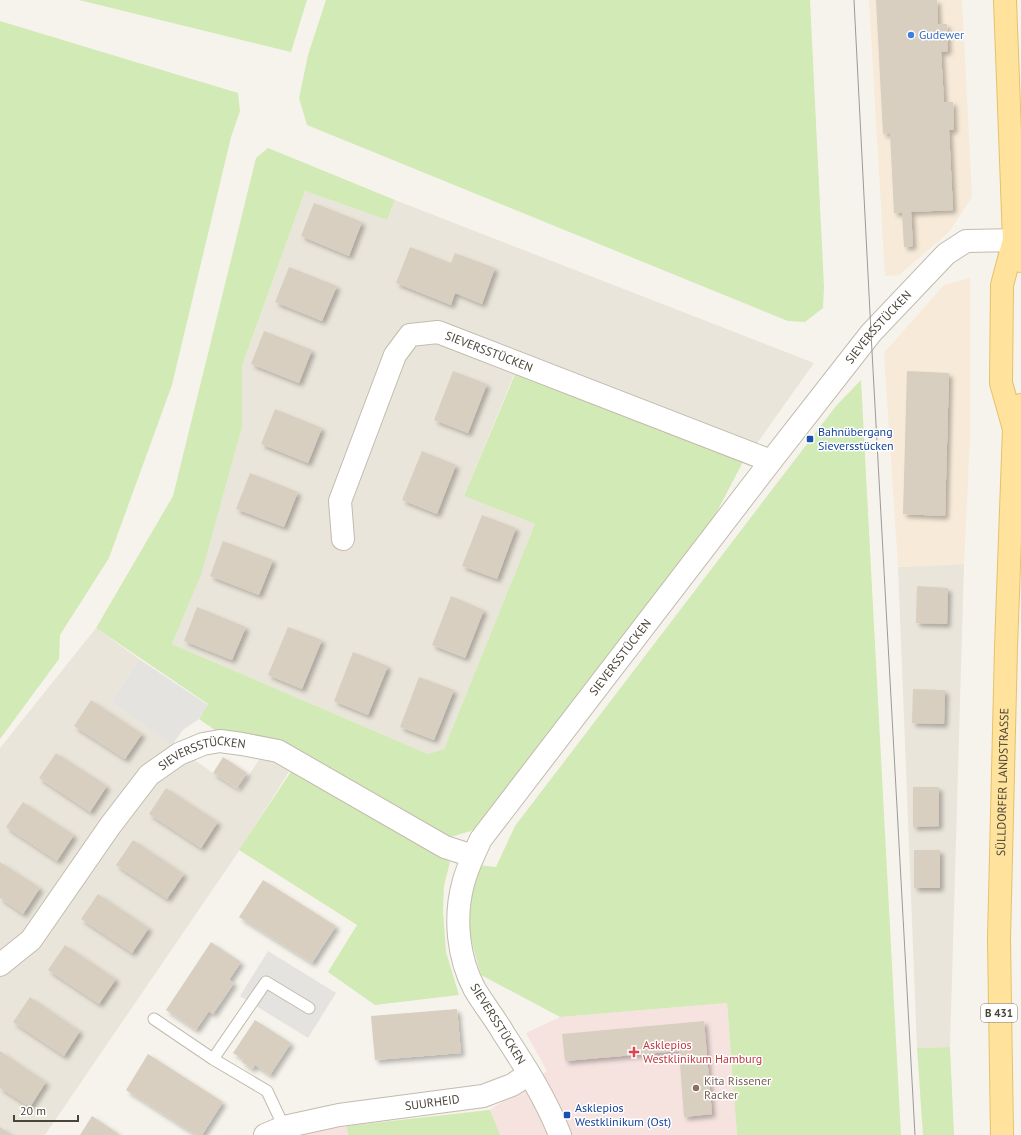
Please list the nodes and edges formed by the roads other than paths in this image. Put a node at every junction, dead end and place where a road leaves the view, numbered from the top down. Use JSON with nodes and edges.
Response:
{"nodes":[{"id":1,"x":1005,"y":0,"type":"edge"},
{"id":2,"x":1018,"y":240,"type":"edge"},
{"id":3,"x":1021,"y":261,"type":"edge"},
{"id":4,"x":1021,"y":405,"type":"edge"},
{"id":5,"x":1014,"y":429,"type":"junction"},
{"id":6,"x":771,"y":461,"type":"junction"},
{"id":7,"x":343,"y":539,"type":"dead end"},
{"id":8,"x":473,"y":856,"type":"junction"},
{"id":9,"x":0,"y":965,"type":"edge"},
{"id":10,"x":309,"y":1008,"type":"dead end"},
{"id":11,"x":154,"y":1019,"type":"dead end"},
{"id":12,"x":213,"y":1059,"type":"junction"},
{"id":13,"x":528,"y":1074,"type":"junction"},
{"id":14,"x":275,"y":1131,"type":"edge"},
{"id":15,"x":560,"y":1135,"type":"edge"},
{"id":16,"x":1002,"y":1135,"type":"edge"}],
"edges":[{"from":1,"to":2,"type":"main road","name":"SÜLLDORFER LANDSTRASSE","number":"B 431"},
{"from":2,"to":3,"type":"main road","name":"SÜLLDORFER LANDSTRASSE","number":"B 431"},
{"from":2,"to":5,"type":"main road","name":"SÜLLDORFER LANDSTRASSE","number":"B 431"},
{"from":2,"to":6,"type":"street","name":"SIEVERSSTÜCKEN"},
{"from":4,"to":5,"type":"main road","name":"SÜLLDORFER LANDSTRASSE","number":"B 431"},
{"from":5,"to":16,"type":"main road","name":"SÜLLDORFER LANDSTRASSE","number":"B 431"},
{"from":6,"to":7,"type":"street","name":"SIEVERSSTÜCKEN"},
{"from":6,"to":8,"type":"street","name":"SIEVERSSTÜCKEN"},
{"from":8,"to":9,"type":"street","name":"SIEVERSSTÜCKEN"},
{"from":8,"to":13,"type":"street","name":"SIEVERSSTÜCKEN"},
{"from":10,"to":12,"type":"lane"},
{"from":11,"to":12,"type":"lane"},
{"from":12,"to":14,"type":"lane"},
{"from":13,"to":14,"type":"street","name":"SUURHEID"},
{"from":13,"to":15,"type":"street"}]}
